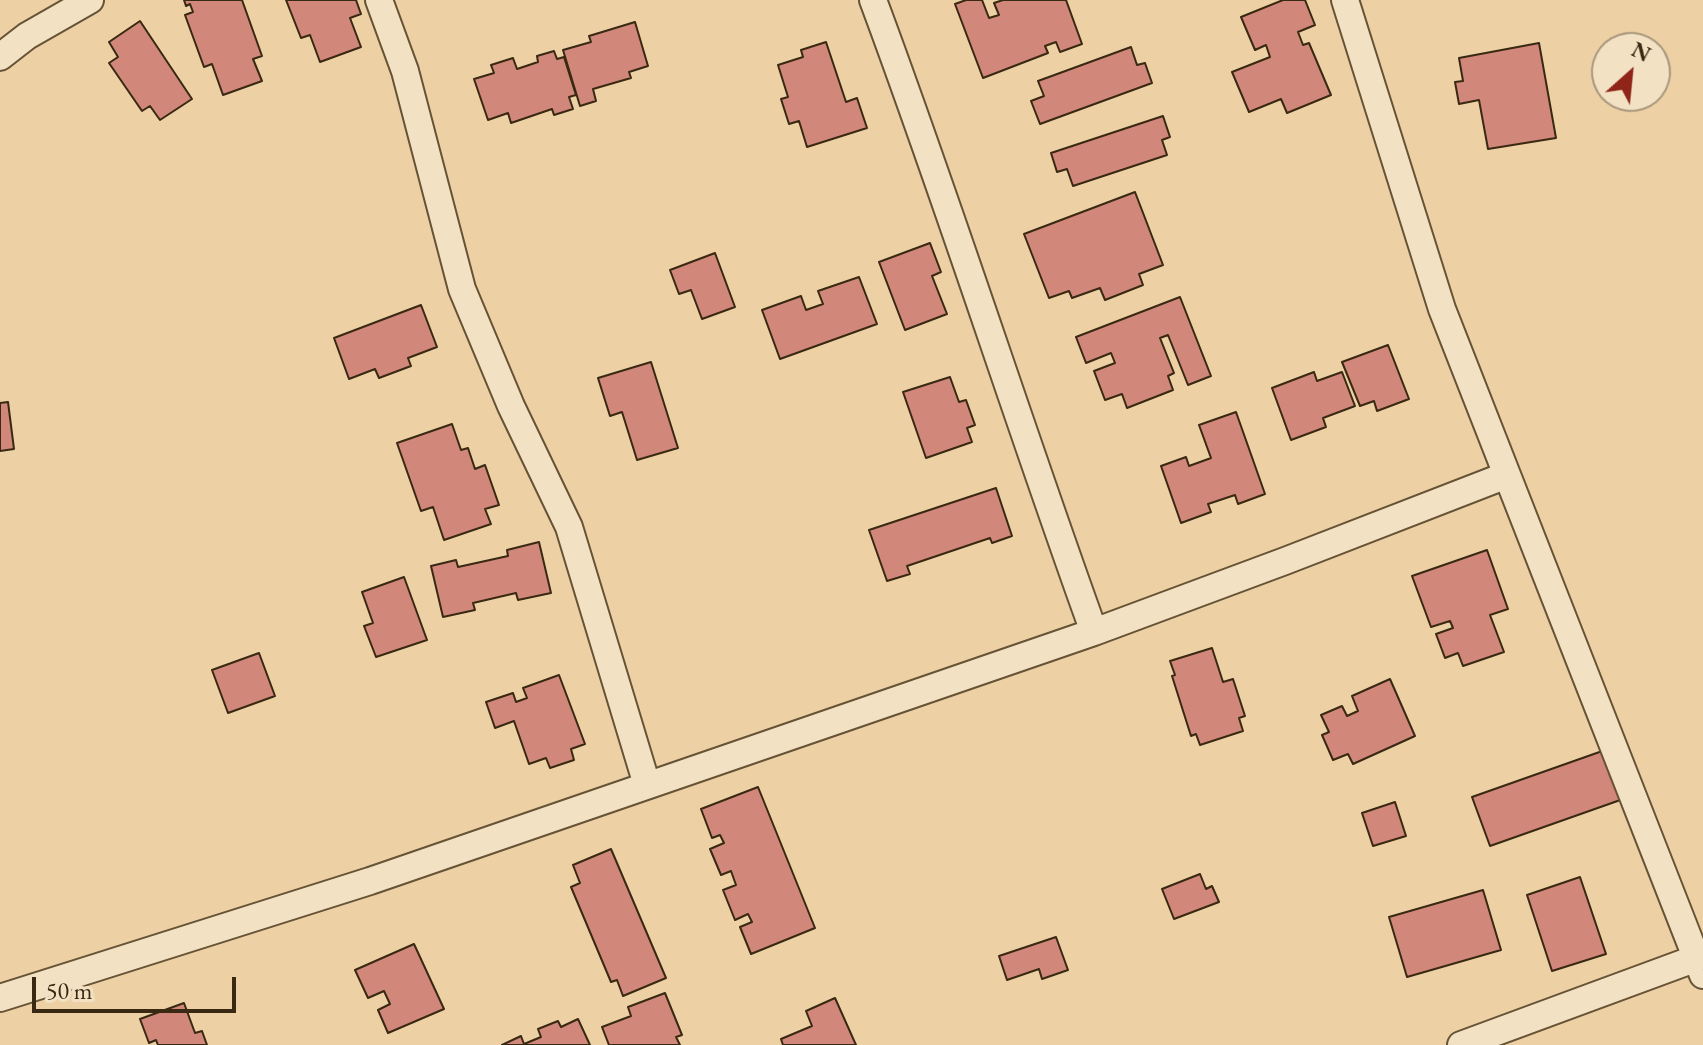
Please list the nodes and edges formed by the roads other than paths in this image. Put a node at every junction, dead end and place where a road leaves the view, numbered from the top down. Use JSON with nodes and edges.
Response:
{"nodes":[{"id":1,"x":90,"y":0,"type":"edge"},
{"id":2,"x":379,"y":0,"type":"edge"},
{"id":3,"x":873,"y":0,"type":"edge"},
{"id":4,"x":1345,"y":0,"type":"edge"},
{"id":5,"x":0,"y":57,"type":"edge"},
{"id":6,"x":1507,"y":475,"type":"junction"},
{"id":7,"x":1094,"y":632,"type":"junction"},
{"id":8,"x":647,"y":785,"type":"junction"},
{"id":9,"x":1700,"y":967,"type":"edge"},
{"id":10,"x":0,"y":998,"type":"edge"},
{"id":11,"x":1461,"y":1045,"type":"edge"}],
"edges":[{"from":1,"to":5,"type":"street"},
{"from":2,"to":8,"type":"street"},
{"from":3,"to":7,"type":"street"},
{"from":4,"to":6,"type":"street"},
{"from":6,"to":7,"type":"street"},
{"from":6,"to":9,"type":"street"},
{"from":7,"to":8,"type":"street"},
{"from":8,"to":10,"type":"street"},
{"from":9,"to":11,"type":"street"}]}
